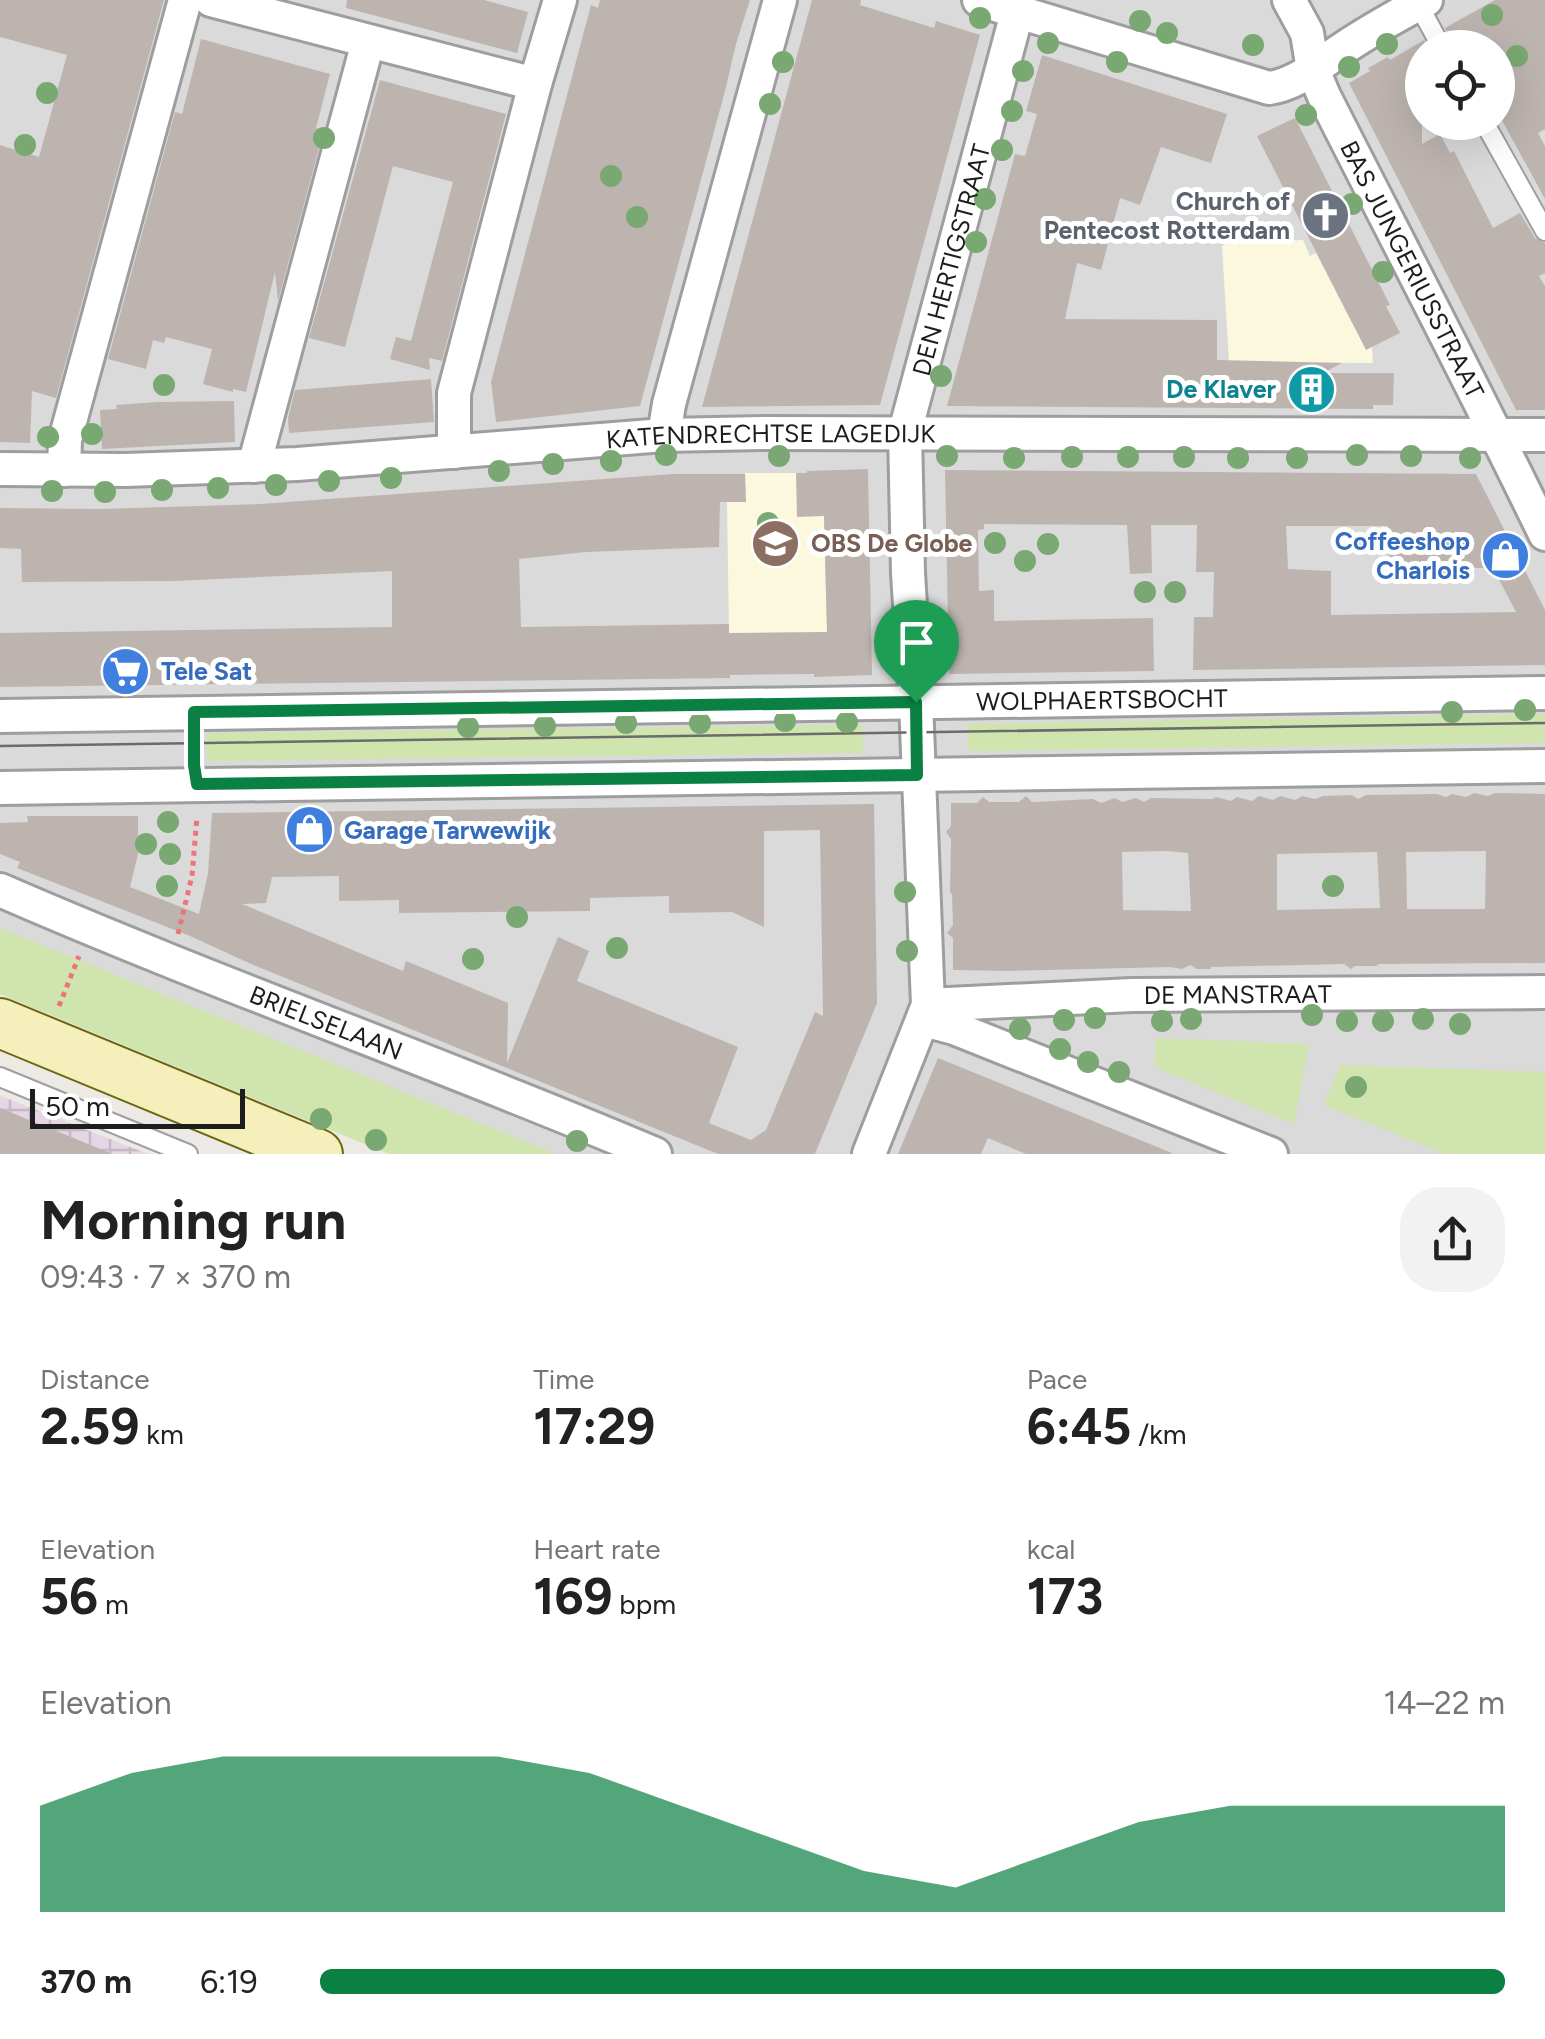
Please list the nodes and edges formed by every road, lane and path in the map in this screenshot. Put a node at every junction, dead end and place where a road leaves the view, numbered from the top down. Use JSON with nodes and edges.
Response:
{"nodes":[{"id":1,"x":185,"y":0,"type":"edge"},
{"id":2,"x":211,"y":0,"type":"edge"},
{"id":3,"x":560,"y":0,"type":"edge"},
{"id":4,"x":780,"y":0,"type":"edge"},
{"id":5,"x":979,"y":0,"type":"edge"},
{"id":6,"x":1289,"y":0,"type":"edge"},
{"id":7,"x":1422,"y":2,"type":"edge"},
{"id":8,"x":1017,"y":13,"type":"junction"},
{"id":9,"x":1434,"y":30,"type":"edge"},
{"id":10,"x":368,"y":42,"type":"junction"},
{"id":11,"x":1313,"y":70,"type":"junction"},
{"id":12,"x":535,"y":84,"type":"junction"},
{"id":13,"x":1494,"y":140,"type":"edge"},
{"id":14,"x":1545,"y":231,"type":"edge"},
{"id":15,"x":904,"y":432,"type":"junction"},
{"id":16,"x":1498,"y":434,"type":"junction"},
{"id":17,"x":664,"y":435,"type":"junction"},
{"id":18,"x":1545,"y":435,"type":"edge"},
{"id":19,"x":454,"y":452,"type":"junction"},
{"id":20,"x":254,"y":466,"type":"junction"},
{"id":21,"x":0,"y":469,"type":"edge"},
{"id":22,"x":64,"y":470,"type":"junction"},
{"id":23,"x":1545,"y":534,"type":"edge"},
{"id":24,"x":1545,"y":693,"type":"edge"},
{"id":25,"x":916,"y":702,"type":"junction"},
{"id":26,"x":0,"y":716,"type":"edge"},
{"id":27,"x":1545,"y":766,"type":"edge"},
{"id":28,"x":917,"y":775,"type":"junction"},
{"id":29,"x":197,"y":784,"type":"junction"},
{"id":30,"x":0,"y":788,"type":"edge"},
{"id":31,"x":0,"y":890,"type":"edge"},
{"id":32,"x":89,"y":929,"type":"junction"},
{"id":33,"x":170,"y":960,"type":"junction"},
{"id":34,"x":65,"y":992,"type":"dead end"},
{"id":35,"x":1545,"y":992,"type":"edge"},
{"id":36,"x":926,"y":1012,"type":"junction"},
{"id":37,"x":0,"y":1023,"type":"edge"},
{"id":38,"x":0,"y":1047,"type":"edge"},
{"id":39,"x":0,"y":1077,"type":"edge"},
{"id":40,"x":188,"y":1154,"type":"edge"},
{"id":41,"x":263,"y":1154,"type":"edge"},
{"id":42,"x":318,"y":1154,"type":"edge"},
{"id":43,"x":655,"y":1154,"type":"edge"},
{"id":44,"x":869,"y":1154,"type":"edge"},
{"id":45,"x":1271,"y":1154,"type":"edge"}],
"edges":[{"from":1,"to":22,"type":"street"},
{"from":2,"to":10,"type":"street"},
{"from":3,"to":12,"type":"street"},
{"from":4,"to":17,"type":"street"},
{"from":5,"to":8,"type":"street"},
{"from":6,"to":11,"type":"street","name":"BAS JUNGERIUSSTRAAT"},
{"from":7,"to":9,"type":"lane"},
{"from":7,"to":11,"type":"street"},
{"from":8,"to":11,"type":"street"},
{"from":8,"to":15,"type":"street","name":"DEN HERTIGSTRAAT"},
{"from":10,"to":12,"type":"street"},
{"from":10,"to":20,"type":"street"},
{"from":11,"to":16,"type":"street","name":"BAS JUNGERIUSSTRAAT"},
{"from":12,"to":19,"type":"street"},
{"from":13,"to":14,"type":"lane"},
{"from":15,"to":16,"type":"street","name":"KATENDRECHTSE LAGEDIJK"},
{"from":15,"to":17,"type":"street","name":"KATENDRECHTSE LAGEDIJK"},
{"from":15,"to":25,"type":"street","name":"DEN HERTIGSTRAAT"},
{"from":16,"to":18,"type":"street","name":"KATENDRECHTSE LAGEDIJK"},
{"from":16,"to":23,"type":"street","name":"BAS JUNGERIUSSTRAAT"},
{"from":17,"to":19,"type":"street","name":"KATENDRECHTSE LAGEDIJK"},
{"from":19,"to":20,"type":"street","name":"KATENDRECHTSE LAGEDIJK"},
{"from":20,"to":22,"type":"street","name":"KATENDRECHTSE LAGEDIJK"},
{"from":21,"to":22,"type":"street","name":"KATENDRECHTSE LAGEDIJK"},
{"from":24,"to":25,"type":"street","name":"WOLPHAERTSBOCHT"},
{"from":25,"to":26,"type":"street","name":"WOLPHAERTSBOCHT"},
{"from":25,"to":28,"type":"street","name":"DEN HERTIGSTRAAT"},
{"from":27,"to":28,"type":"street"},
{"from":28,"to":29,"type":"street"},
{"from":28,"to":36,"type":"street","name":"DEN HERTIGSTRAAT"},
{"from":29,"to":30,"type":"street"},
{"from":29,"to":33,"type":"path"},
{"from":31,"to":32,"type":"street","name":"BRIELSELAAN"},
{"from":32,"to":33,"type":"street","name":"BRIELSELAAN"},
{"from":32,"to":34,"type":"path"},
{"from":33,"to":43,"type":"street","name":"BRIELSELAAN"},
{"from":35,"to":36,"type":"street","name":"DE MANSTRAAT"},
{"from":36,"to":44,"type":"street","name":"DEN HERTIGSTRAAT"},
{"from":36,"to":45,"type":"street"},
{"from":37,"to":42,"type":"main road"},
{"from":38,"to":41,"type":"main road"},
{"from":39,"to":40,"type":"lane"}]}
